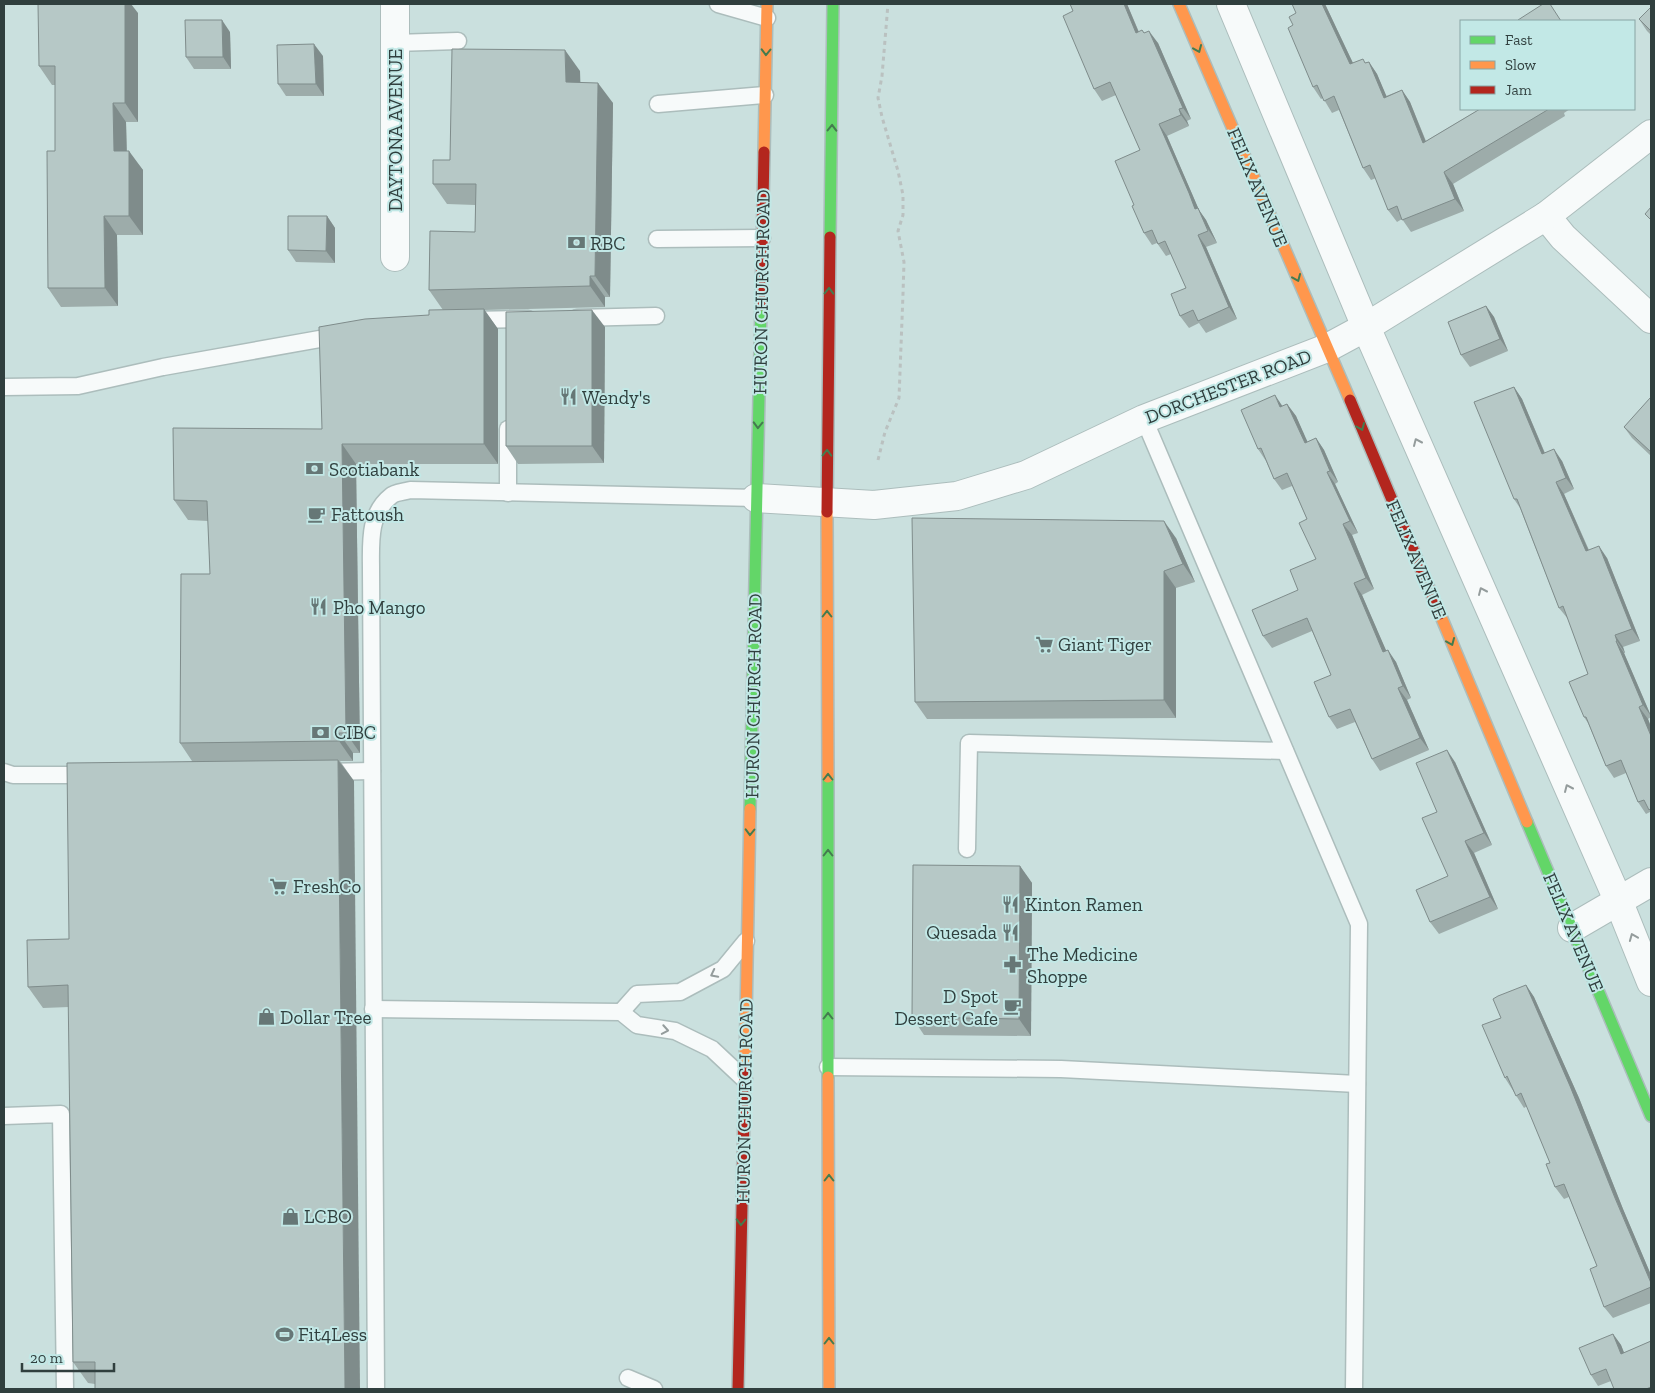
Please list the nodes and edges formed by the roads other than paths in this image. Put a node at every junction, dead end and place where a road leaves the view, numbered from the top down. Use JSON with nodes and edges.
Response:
{"nodes":[{"id":1,"x":395,"y":4,"type":"edge"},
{"id":2,"x":718,"y":4,"type":"edge"},
{"id":3,"x":833,"y":4,"type":"edge"},
{"id":4,"x":1179,"y":4,"type":"edge"},
{"id":5,"x":1230,"y":4,"type":"edge"},
{"id":6,"x":767,"y":11,"type":"edge"},
{"id":7,"x":458,"y":41,"type":"dead end"},
{"id":8,"x":396,"y":43,"type":"junction"},
{"id":9,"x":765,"y":95,"type":"junction"},
{"id":10,"x":658,"y":104,"type":"dead end"},
{"id":11,"x":1651,"y":134,"type":"edge"},
{"id":12,"x":1546,"y":216,"type":"junction"},
{"id":13,"x":657,"y":238,"type":"dead end"},
{"id":14,"x":762,"y":238,"type":"junction"},
{"id":15,"x":395,"y":257,"type":"dead end"},
{"id":16,"x":656,"y":316,"type":"dead end"},
{"id":17,"x":508,"y":319,"type":"junction"},
{"id":18,"x":1651,"y":319,"type":"edge"},
{"id":19,"x":451,"y":320,"type":"edge"},
{"id":20,"x":1366,"y":327,"type":"junction"},
{"id":21,"x":355,"y":333,"type":"edge"},
{"id":22,"x":508,"y":338,"type":"edge"},
{"id":23,"x":1327,"y":348,"type":"junction"},
{"id":24,"x":4,"y":387,"type":"edge"},
{"id":25,"x":508,"y":416,"type":"edge"},
{"id":26,"x":1144,"y":419,"type":"junction"},
{"id":27,"x":508,"y":493,"type":"junction"},
{"id":28,"x":756,"y":498,"type":"junction"},
{"id":29,"x":827,"y":502,"type":"junction"},
{"id":30,"x":1286,"y":751,"type":"junction"},
{"id":31,"x":372,"y":771,"type":"junction"},
{"id":32,"x":4,"y":772,"type":"edge"},
{"id":33,"x":304,"y":772,"type":"edge"},
{"id":34,"x":102,"y":774,"type":"edge"},
{"id":35,"x":967,"y":849,"type":"dead end"},
{"id":36,"x":1651,"y":882,"type":"edge"},
{"id":37,"x":1618,"y":900,"type":"junction"},
{"id":38,"x":1572,"y":928,"type":"junction"},
{"id":39,"x":747,"y":940,"type":"junction"},
{"id":40,"x":1651,"y":982,"type":"edge"},
{"id":41,"x":373,"y":1009,"type":"junction"},
{"id":42,"x":621,"y":1012,"type":"junction"},
{"id":43,"x":828,"y":1067,"type":"junction"},
{"id":44,"x":744,"y":1079,"type":"junction"},
{"id":45,"x":1357,"y":1084,"type":"junction"},
{"id":46,"x":4,"y":1116,"type":"edge"},
{"id":47,"x":1651,"y":1116,"type":"edge"},
{"id":48,"x":628,"y":1378,"type":"dead end"},
{"id":49,"x":66,"y":1389,"type":"edge"},
{"id":50,"x":376,"y":1389,"type":"edge"},
{"id":51,"x":654,"y":1389,"type":"edge"},
{"id":52,"x":738,"y":1389,"type":"edge"},
{"id":53,"x":829,"y":1389,"type":"edge"},
{"id":54,"x":1354,"y":1389,"type":"edge"}],
"edges":[{"from":1,"to":8,"type":"street","name":"DAYTONA AVENUE"},
{"from":2,"to":6,"type":"lane"},
{"from":29,"to":3,"type":"main road","one_way":true},
{"from":4,"to":23,"type":"main road","name":"FELIX AVENUE","one_way":true},
{"from":5,"to":20,"type":"street"},
{"from":6,"to":9,"type":"main road","name":"HURON CHURCH ROAD","one_way":true},
{"from":7,"to":8,"type":"lane"},
{"from":8,"to":15,"type":"street","name":"DAYTONA AVENUE"},
{"from":9,"to":10,"type":"lane"},
{"from":9,"to":14,"type":"main road","name":"HURON CHURCH ROAD"},
{"from":11,"to":12,"type":"street","name":"DORCHESTER ROAD"},
{"from":12,"to":18,"type":"street"},
{"from":12,"to":20,"type":"street","name":"DORCHESTER ROAD"},
{"from":13,"to":14,"type":"lane"},
{"from":14,"to":28,"type":"main road","name":"HURON CHURCH ROAD","one_way":true},
{"from":16,"to":17,"type":"lane"},
{"from":17,"to":19,"type":"lane"},
{"from":17,"to":22,"type":"lane"},
{"from":20,"to":23,"type":"street","name":"DORCHESTER ROAD"},
{"from":37,"to":20,"type":"street","one_way":true},
{"from":21,"to":24,"type":"lane"},
{"from":23,"to":26,"type":"street","name":"DORCHESTER ROAD"},
{"from":23,"to":38,"type":"main road","name":"FELIX AVENUE","one_way":true},
{"from":25,"to":27,"type":"lane"},
{"from":26,"to":29,"type":"street","name":"DORCHESTER ROAD"},
{"from":26,"to":30,"type":"lane"},
{"from":27,"to":28,"type":"lane"},
{"from":27,"to":31,"type":"lane"},
{"from":28,"to":29,"type":"street","name":"DORCHESTER ROAD"},
{"from":28,"to":39,"type":"main road","name":"HURON CHURCH ROAD","one_way":true},
{"from":43,"to":29,"type":"main road","one_way":true},
{"from":30,"to":35,"type":"lane"},
{"from":30,"to":45,"type":"lane"},
{"from":31,"to":33,"type":"lane"},
{"from":31,"to":41,"type":"lane"},
{"from":32,"to":34,"type":"lane"},
{"from":36,"to":37,"type":"street"},
{"from":37,"to":38,"type":"street"},
{"from":40,"to":37,"type":"street","one_way":true},
{"from":38,"to":47,"type":"main road","name":"FELIX AVENUE"},
{"from":39,"to":42,"type":"lane","one_way":true},
{"from":39,"to":44,"type":"main road","name":"HURON CHURCH ROAD"},
{"from":41,"to":42,"type":"lane"},
{"from":41,"to":50,"type":"lane"},
{"from":42,"to":44,"type":"lane","one_way":true},
{"from":43,"to":45,"type":"lane"},
{"from":53,"to":43,"type":"main road","one_way":true},
{"from":44,"to":52,"type":"main road","name":"HURON CHURCH ROAD","one_way":true},
{"from":45,"to":54,"type":"lane"},
{"from":46,"to":49,"type":"lane"},
{"from":48,"to":51,"type":"lane"}]}
